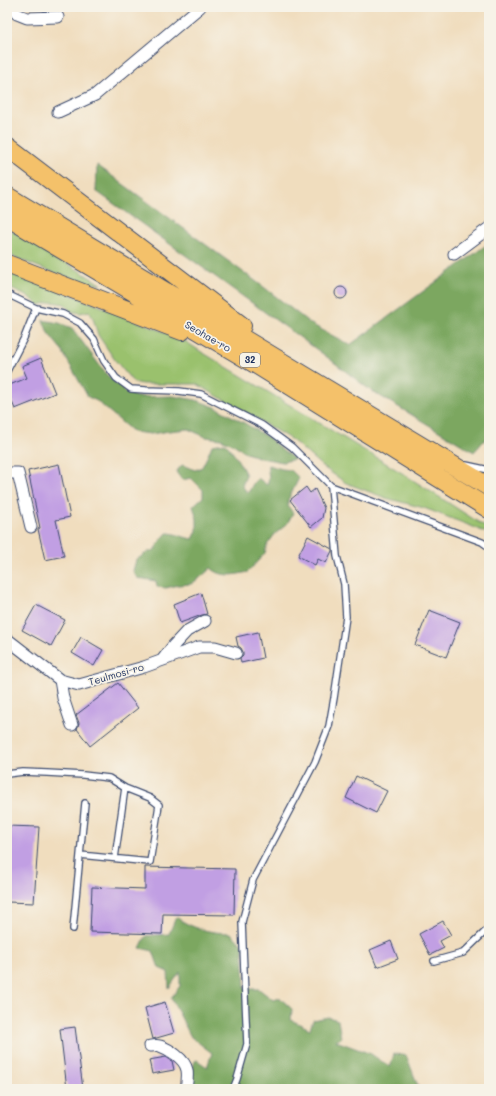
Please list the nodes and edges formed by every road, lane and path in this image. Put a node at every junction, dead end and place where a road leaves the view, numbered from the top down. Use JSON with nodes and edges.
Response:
{"nodes":[{"id":1,"x":11,"y":7,"type":"edge"},
{"id":2,"x":200,"y":7,"type":"edge"},
{"id":3,"x":58,"y":17,"type":"dead end"},
{"id":4,"x":58,"y":112,"type":"dead end"},
{"id":5,"x":7,"y":147,"type":"edge"},
{"id":6,"x":7,"y":196,"type":"edge"},
{"id":7,"x":7,"y":217,"type":"edge"},
{"id":8,"x":489,"y":228,"type":"edge"},
{"id":9,"x":454,"y":254,"type":"dead end"},
{"id":10,"x":7,"y":264,"type":"edge"},
{"id":11,"x":7,"y":294,"type":"edge"},
{"id":12,"x":36,"y":308,"type":"junction"},
{"id":13,"x":231,"y":349,"type":"junction"},
{"id":14,"x":7,"y":371,"type":"edge"},
{"id":15,"x":312,"y":380,"type":"junction"},
{"id":16,"x":449,"y":463,"type":"junction"},
{"id":17,"x":489,"y":470,"type":"edge"},
{"id":18,"x":7,"y":473,"type":"edge"},
{"id":19,"x":331,"y":486,"type":"junction"},
{"id":20,"x":489,"y":487,"type":"edge"},
{"id":21,"x":489,"y":509,"type":"edge"},
{"id":22,"x":31,"y":527,"type":"dead end"},
{"id":23,"x":489,"y":547,"type":"edge"},
{"id":24,"x":204,"y":621,"type":"dead end"},
{"id":25,"x":7,"y":639,"type":"edge"},
{"id":26,"x":236,"y":653,"type":"dead end"},
{"id":27,"x":163,"y":659,"type":"junction"},
{"id":28,"x":60,"y":680,"type":"junction"},
{"id":29,"x":72,"y":725,"type":"dead end"},
{"id":30,"x":7,"y":774,"type":"edge"},
{"id":31,"x":125,"y":788,"type":"junction"},
{"id":32,"x":85,"y":803,"type":"dead end"},
{"id":33,"x":80,"y":855,"type":"junction"},
{"id":34,"x":115,"y":858,"type":"junction"},
{"id":35,"x":489,"y":928,"type":"edge"},
{"id":36,"x":73,"y":929,"type":"dead end"},
{"id":37,"x":434,"y":961,"type":"dead end"},
{"id":38,"x":150,"y":1046,"type":"dead end"},
{"id":39,"x":186,"y":1089,"type":"edge"},
{"id":40,"x":233,"y":1089,"type":"edge"}],
"edges":[{"from":1,"to":3,"type":"street"},
{"from":2,"to":4,"type":"street"},
{"from":5,"to":15,"type":"highway"},
{"from":6,"to":15,"type":"highway","name":"Seohae-ro","number":"32"},
{"from":7,"to":13,"type":"highway","name":"Seohae-ro","number":"32"},
{"from":8,"to":9,"type":"street"},
{"from":10,"to":13,"type":"highway"},
{"from":11,"to":12,"type":"lane"},
{"from":12,"to":14,"type":"lane"},
{"from":12,"to":19,"type":"lane"},
{"from":13,"to":21,"type":"highway","name":"Seohae-ro","number":"32"},
{"from":15,"to":16,"type":"highway","name":"Seohae-ro","number":"32"},
{"from":16,"to":17,"type":"lane"},
{"from":16,"to":20,"type":"highway","name":"Seohae-ro","number":"32"},
{"from":18,"to":22,"type":"street"},
{"from":19,"to":23,"type":"lane"},
{"from":19,"to":40,"type":"lane"},
{"from":24,"to":27,"type":"street"},
{"from":25,"to":28,"type":"street","name":"Teulmosi-ro"},
{"from":26,"to":27,"type":"street","name":"Teulmosi-ro"},
{"from":27,"to":28,"type":"street","name":"Teulmosi-ro"},
{"from":28,"to":29,"type":"street"},
{"from":30,"to":31,"type":"lane"},
{"from":31,"to":34,"type":"lane"},
{"from":31,"to":34,"type":"lane"},
{"from":32,"to":33,"type":"lane"},
{"from":33,"to":34,"type":"lane"},
{"from":33,"to":36,"type":"lane"},
{"from":35,"to":37,"type":"lane"},
{"from":38,"to":39,"type":"street"}]}
